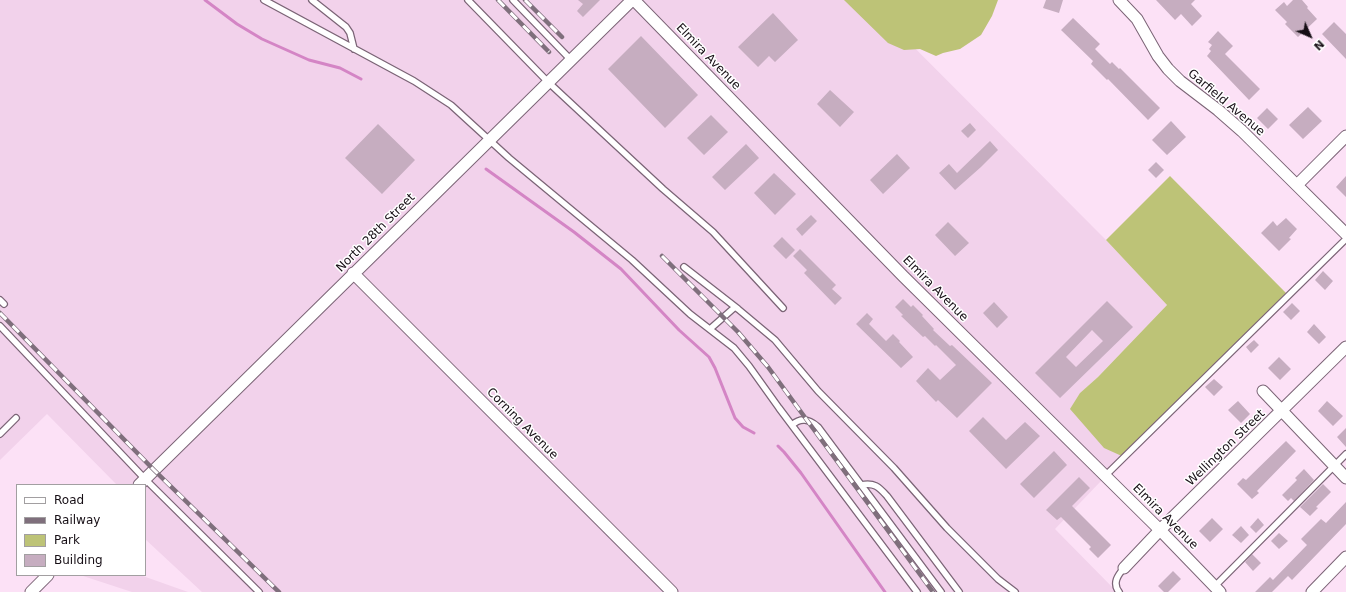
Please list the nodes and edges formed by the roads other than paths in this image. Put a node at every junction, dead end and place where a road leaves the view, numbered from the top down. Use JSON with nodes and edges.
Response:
{"nodes":[{"id":1,"x":264,"y":0,"type":"edge"},
{"id":2,"x":312,"y":0,"type":"edge"},
{"id":3,"x":468,"y":0,"type":"edge"},
{"id":4,"x":513,"y":0,"type":"edge"},
{"id":5,"x":633,"y":0,"type":"edge"},
{"id":6,"x":1119,"y":0,"type":"edge"},
{"id":7,"x":354,"y":49,"type":"junction"},
{"id":8,"x":571,"y":60,"type":"junction"},
{"id":9,"x":548,"y":82,"type":"junction"},
{"id":10,"x":1346,"y":136,"type":"edge"},
{"id":11,"x":489,"y":140,"type":"junction"},
{"id":12,"x":1296,"y":185,"type":"junction"},
{"id":13,"x":1346,"y":234,"type":"edge"},
{"id":14,"x":1346,"y":239,"type":"edge"},
{"id":15,"x":684,"y":267,"type":"dead end"},
{"id":16,"x":353,"y":273,"type":"junction"},
{"id":17,"x":736,"y":307,"type":"junction"},
{"id":18,"x":783,"y":308,"type":"dead end"},
{"id":19,"x":0,"y":326,"type":"edge"},
{"id":20,"x":710,"y":329,"type":"junction"},
{"id":21,"x":1346,"y":347,"type":"edge"},
{"id":22,"x":1263,"y":391,"type":"dead end"},
{"id":23,"x":1282,"y":411,"type":"junction"},
{"id":24,"x":16,"y":418,"type":"dead end"},
{"id":25,"x":792,"y":425,"type":"junction"},
{"id":26,"x":0,"y":434,"type":"edge"},
{"id":27,"x":1346,"y":454,"type":"edge"},
{"id":28,"x":1334,"y":466,"type":"junction"},
{"id":29,"x":1105,"y":476,"type":"junction"},
{"id":30,"x":1346,"y":478,"type":"edge"},
{"id":31,"x":142,"y":482,"type":"edge"},
{"id":32,"x":861,"y":485,"type":"junction"},
{"id":33,"x":146,"y":486,"type":"edge"},
{"id":34,"x":1160,"y":530,"type":"junction"},
{"id":35,"x":1346,"y":557,"type":"edge"},
{"id":36,"x":1124,"y":568,"type":"joint"},
{"id":37,"x":47,"y":576,"type":"edge"},
{"id":38,"x":1218,"y":589,"type":"edge"},
{"id":39,"x":31,"y":592,"type":"edge"},
{"id":40,"x":259,"y":592,"type":"edge"},
{"id":41,"x":672,"y":592,"type":"edge"},
{"id":42,"x":917,"y":592,"type":"edge"},
{"id":43,"x":941,"y":592,"type":"edge"},
{"id":44,"x":959,"y":592,"type":"edge"},
{"id":45,"x":1015,"y":592,"type":"edge"},
{"id":46,"x":1119,"y":592,"type":"edge"},
{"id":47,"x":1312,"y":592,"type":"edge"}],
"edges":[{"from":1,"to":7,"type":"lane"},
{"from":2,"to":7,"type":"lane"},
{"from":3,"to":9,"type":"lane"},
{"from":4,"to":8,"type":"lane"},
{"from":5,"to":8,"type":"street","name":"North 28th Street"},
{"from":5,"to":29,"type":"street","name":"Elmira Avenue"},
{"from":6,"to":12,"type":"street","name":"Garfield Avenue"},
{"from":7,"to":11,"type":"lane"},
{"from":8,"to":9,"type":"street","name":"North 28th Street"},
{"from":9,"to":11,"type":"street","name":"North 28th Street"},
{"from":9,"to":18,"type":"lane"},
{"from":10,"to":12,"type":"street"},
{"from":11,"to":16,"type":"street","name":"North 28th Street"},
{"from":11,"to":20,"type":"lane"},
{"from":12,"to":13,"type":"street","name":"Garfield Avenue"},
{"from":14,"to":29,"type":"lane"},
{"from":15,"to":17,"type":"lane"},
{"from":16,"to":31,"type":"street","name":"North 28th Street"},
{"from":16,"to":41,"type":"street","name":"Corning Avenue"},
{"from":17,"to":20,"type":"lane"},
{"from":17,"to":45,"type":"lane"},
{"from":19,"to":31,"type":"lane"},
{"from":20,"to":25,"type":"lane"},
{"from":21,"to":23,"type":"street","name":"Wellington Street"},
{"from":22,"to":23,"type":"street"},
{"from":23,"to":28,"type":"street"},
{"from":23,"to":34,"type":"street","name":"Wellington Street"},
{"from":24,"to":26,"type":"lane"},
{"from":25,"to":32,"type":"lane"},
{"from":25,"to":42,"type":"lane"},
{"from":27,"to":28,"type":"lane"},
{"from":28,"to":30,"type":"street"},
{"from":28,"to":38,"type":"lane"},
{"from":29,"to":34,"type":"street","name":"Elmira Avenue"},
{"from":32,"to":43,"type":"lane"},
{"from":32,"to":44,"type":"lane"},
{"from":33,"to":40,"type":"lane"},
{"from":34,"to":36,"type":"street","name":"Wellington Street"},
{"from":34,"to":38,"type":"street","name":"Elmira Avenue"},
{"from":35,"to":47,"type":"street"},
{"from":36,"to":46,"type":"lane"},
{"from":37,"to":39,"type":"street"}]}
